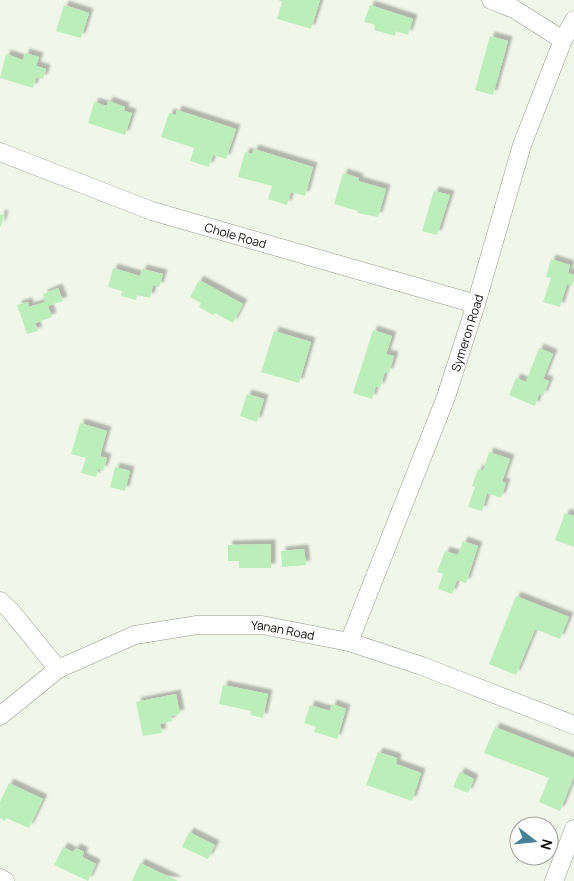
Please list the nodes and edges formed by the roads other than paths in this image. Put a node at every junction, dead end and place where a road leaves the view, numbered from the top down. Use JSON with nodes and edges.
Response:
{"nodes":[{"id":1,"x":491,"y":0,"type":"edge"},
{"id":2,"x":574,"y":20,"type":"edge"},
{"id":3,"x":563,"y":40,"type":"junction"},
{"id":4,"x":0,"y":152,"type":"edge"},
{"id":5,"x":476,"y":304,"type":"junction"},
{"id":6,"x":0,"y":601,"type":"edge"},
{"id":7,"x":349,"y":642,"type":"junction"},
{"id":8,"x":58,"y":669,"type":"junction"},
{"id":9,"x":0,"y":716,"type":"edge"},
{"id":10,"x":574,"y":725,"type":"edge"},
{"id":11,"x":574,"y":829,"type":"edge"},
{"id":12,"x":0,"y":878,"type":"edge"},
{"id":13,"x":5,"y":881,"type":"edge"},
{"id":14,"x":554,"y":881,"type":"edge"}],
"edges":[{"from":1,"to":3,"type":"street"},
{"from":2,"to":3,"type":"street","name":"Symeron Road"},
{"from":3,"to":5,"type":"street","name":"Symeron Road"},
{"from":4,"to":5,"type":"street","name":"Chole Road"},
{"from":5,"to":7,"type":"street","name":"Symeron Road"},
{"from":6,"to":8,"type":"street"},
{"from":7,"to":8,"type":"street","name":"Yanan Road"},
{"from":7,"to":10,"type":"street","name":"Yanan Road"},
{"from":8,"to":9,"type":"street","name":"Yanan Road"},
{"from":11,"to":14,"type":"street"},
{"from":12,"to":13,"type":"street"}]}
